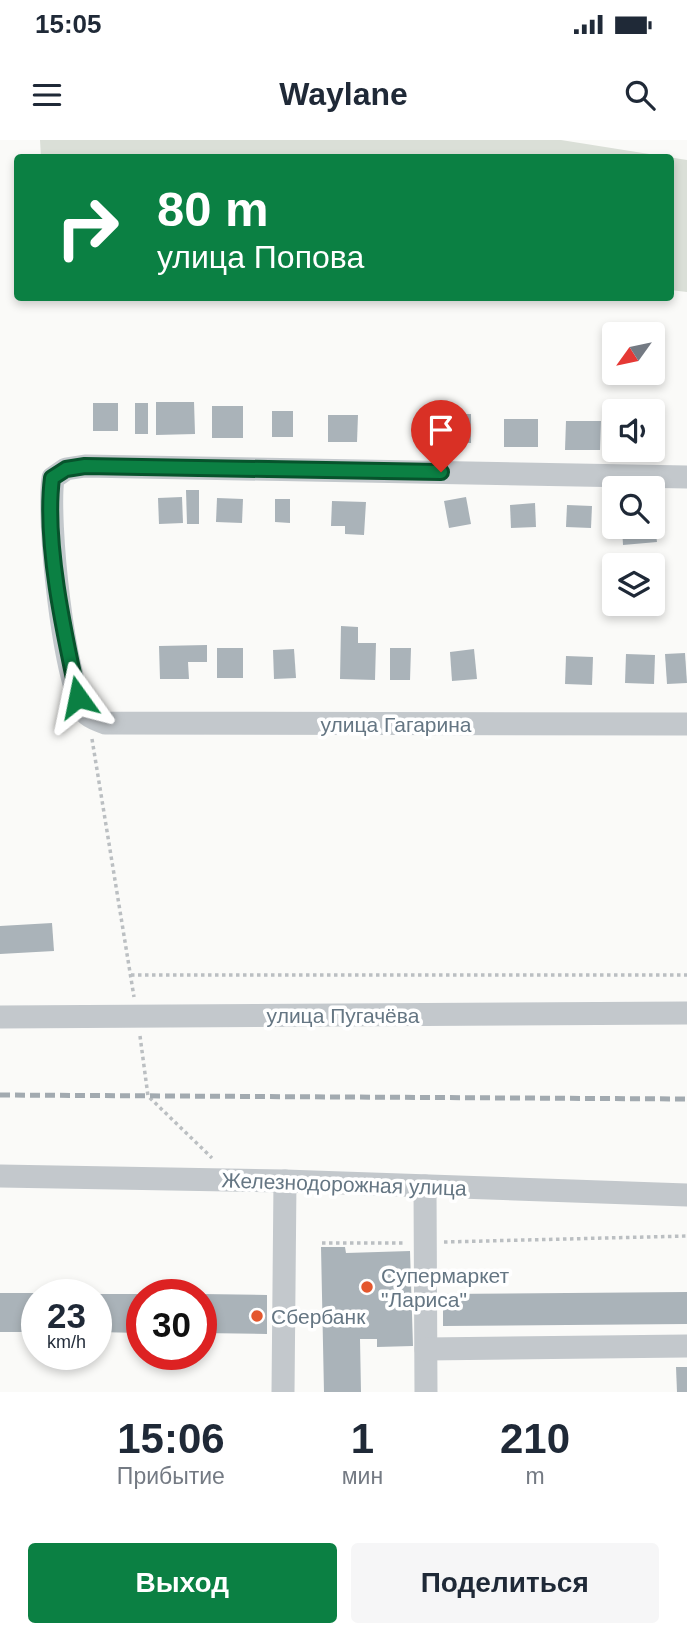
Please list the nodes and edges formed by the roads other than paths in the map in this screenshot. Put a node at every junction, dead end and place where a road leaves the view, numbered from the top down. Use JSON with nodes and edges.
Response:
{"nodes":[{"id":1,"x":687,"y":477,"type":"edge"},
{"id":2,"x":687,"y":724,"type":"edge"},
{"id":3,"x":687,"y":1013,"type":"edge"},
{"id":4,"x":0,"y":1017,"type":"edge"},
{"id":5,"x":0,"y":1176,"type":"edge"},
{"id":6,"x":285,"y":1181,"type":"junction"},
{"id":7,"x":425,"y":1186,"type":"junction"},
{"id":8,"x":687,"y":1195,"type":"edge"},
{"id":9,"x":687,"y":1346,"type":"edge"},
{"id":10,"x":426,"y":1349,"type":"junction"},
{"id":11,"x":283,"y":1392,"type":"edge"},
{"id":12,"x":426,"y":1392,"type":"edge"}],
"edges":[{"from":1,"to":2,"type":"street","name":"улица Гагарина"},
{"from":3,"to":4,"type":"street","name":"улица Пугачёва"},
{"from":5,"to":6,"type":"street","name":"Железнодорожная улица"},
{"from":6,"to":7,"type":"street","name":"Железнодорожная улица"},
{"from":6,"to":11,"type":"street"},
{"from":7,"to":8,"type":"street","name":"Железнодорожная улица"},
{"from":7,"to":10,"type":"street"},
{"from":9,"to":10,"type":"street"},
{"from":10,"to":12,"type":"street"}]}
